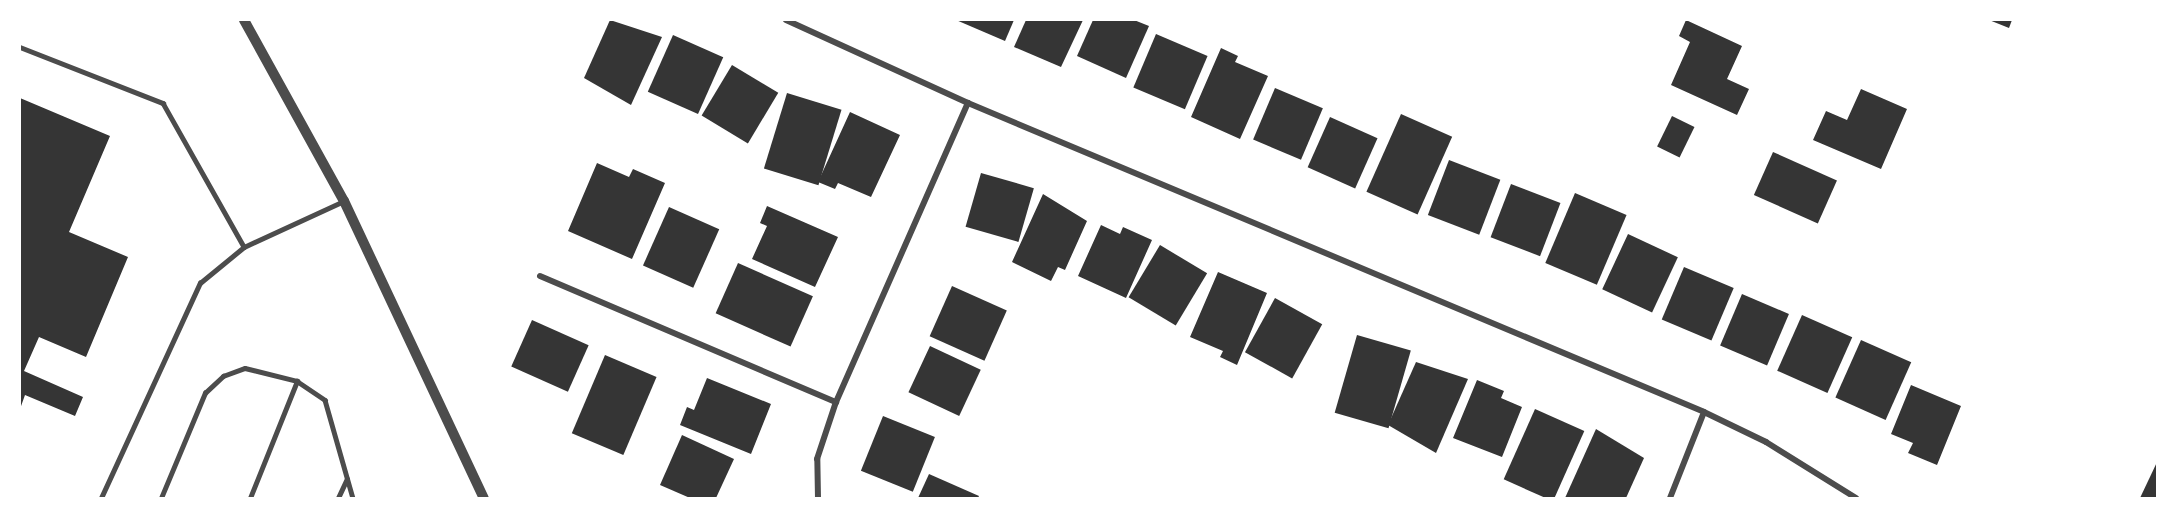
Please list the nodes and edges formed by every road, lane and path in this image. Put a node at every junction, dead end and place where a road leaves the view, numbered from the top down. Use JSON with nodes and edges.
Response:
{"nodes":[{"id":1,"x":244,"y":20,"type":"edge"},
{"id":2,"x":786,"y":20,"type":"edge"},
{"id":3,"x":20,"y":46,"type":"edge"},
{"id":4,"x":968,"y":103,"type":"junction"},
{"id":5,"x":344,"y":201,"type":"junction"},
{"id":6,"x":244,"y":247,"type":"junction"},
{"id":7,"x":540,"y":276,"type":"dead end"},
{"id":8,"x":297,"y":381,"type":"junction"},
{"id":9,"x":836,"y":402,"type":"junction"},
{"id":10,"x":1704,"y":412,"type":"junction"},
{"id":11,"x":347,"y":479,"type":"junction"},
{"id":12,"x":101,"y":498,"type":"edge"},
{"id":13,"x":161,"y":498,"type":"edge"},
{"id":14,"x":250,"y":498,"type":"edge"},
{"id":15,"x":338,"y":498,"type":"edge"},
{"id":16,"x":353,"y":498,"type":"edge"},
{"id":17,"x":483,"y":498,"type":"edge"},
{"id":18,"x":818,"y":498,"type":"edge"},
{"id":19,"x":1670,"y":498,"type":"edge"},
{"id":20,"x":1856,"y":498,"type":"edge"}],
"edges":[{"from":1,"to":5,"type":"street"},
{"from":2,"to":4,"type":"street"},
{"from":3,"to":6,"type":"lane"},
{"from":4,"to":9,"type":"street"},
{"from":4,"to":10,"type":"street"},
{"from":5,"to":6,"type":"lane"},
{"from":5,"to":17,"type":"street"},
{"from":6,"to":12,"type":"lane"},
{"from":7,"to":9,"type":"street"},
{"from":8,"to":11,"type":"lane"},
{"from":8,"to":13,"type":"lane"},
{"from":8,"to":14,"type":"lane"},
{"from":9,"to":18,"type":"street"},
{"from":10,"to":19,"type":"street"},
{"from":10,"to":20,"type":"street"},
{"from":11,"to":15,"type":"lane"},
{"from":11,"to":16,"type":"lane"}]}
